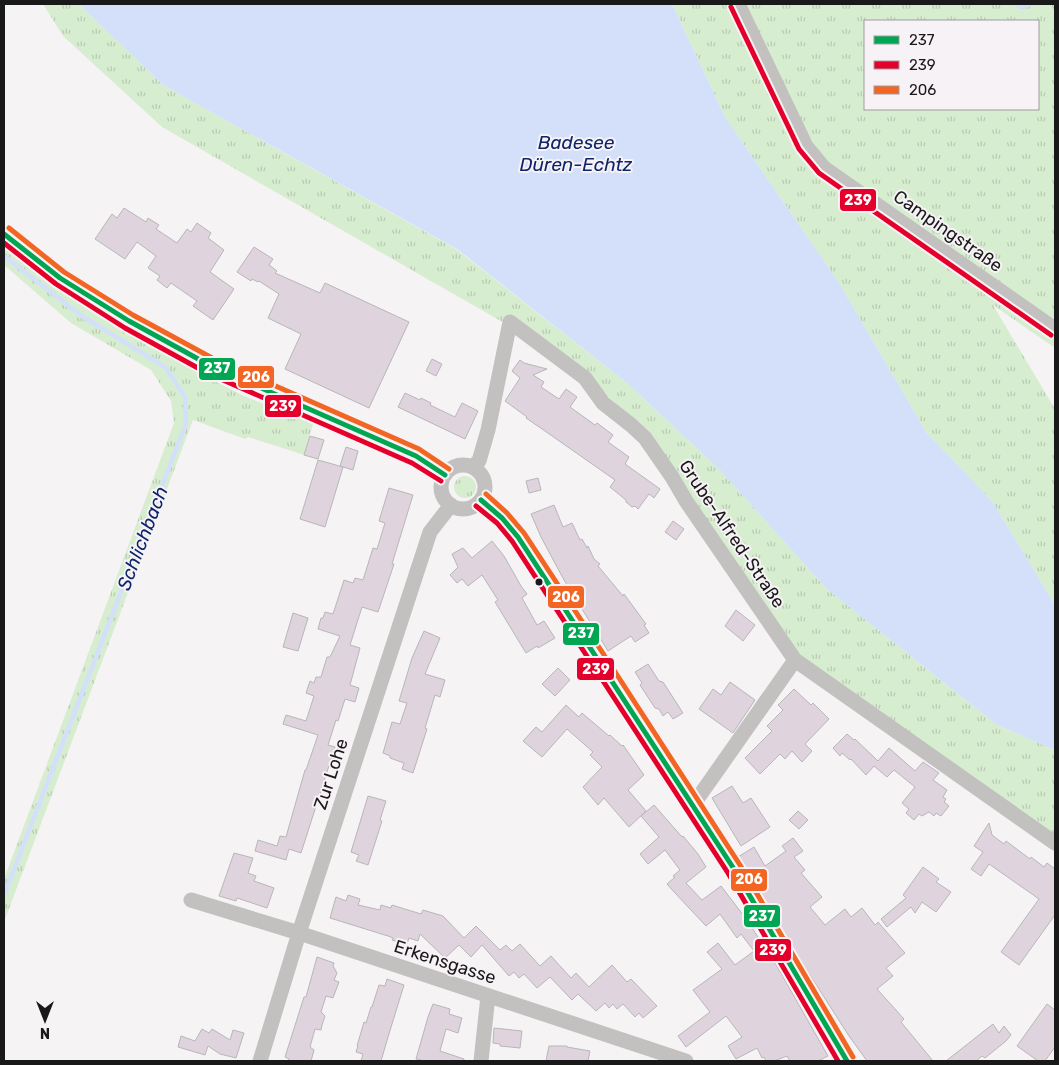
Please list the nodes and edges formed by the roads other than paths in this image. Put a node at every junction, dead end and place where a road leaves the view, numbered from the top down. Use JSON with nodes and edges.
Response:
{"nodes":[{"id":1,"x":738,"y":4,"type":"edge"},
{"id":2,"x":4,"y":234,"type":"edge"},
{"id":3,"x":1055,"y":329,"type":"edge"},
{"id":4,"x":472,"y":468,"type":"junction"},
{"id":5,"x":445,"y":475,"type":"junction"},
{"id":6,"x":481,"y":500,"type":"junction"},
{"id":7,"x":451,"y":505,"type":"junction"},
{"id":8,"x":795,"y":660,"type":"junction"},
{"id":9,"x":693,"y":805,"type":"junction"},
{"id":10,"x":1055,"y":844,"type":"edge"},
{"id":11,"x":191,"y":900,"type":"dead end"},
{"id":12,"x":299,"y":933,"type":"junction"},
{"id":13,"x":488,"y":996,"type":"junction"},
{"id":14,"x":260,"y":1061,"type":"edge"},
{"id":15,"x":482,"y":1061,"type":"edge"},
{"id":16,"x":686,"y":1061,"type":"edge"},
{"id":17,"x":847,"y":1061,"type":"edge"}],
"edges":[{"from":1,"to":3,"type":"street","name":"Campingstraße"},
{"from":2,"to":5,"type":"street"},
{"from":4,"to":5,"type":"street"},
{"from":4,"to":6,"type":"street"},
{"from":4,"to":8,"type":"street","name":"Grube-Alfred-Straße"},
{"from":5,"to":7,"type":"street"},
{"from":6,"to":7,"type":"street"},
{"from":6,"to":9,"type":"street"},
{"from":7,"to":12,"type":"street","name":"Zur Lohe"},
{"from":8,"to":9,"type":"street"},
{"from":8,"to":10,"type":"street","name":"Grube-Alfred-Straße"},
{"from":9,"to":17,"type":"street"},
{"from":11,"to":12,"type":"street","name":"Erkensgasse"},
{"from":12,"to":13,"type":"street","name":"Erkensgasse"},
{"from":12,"to":14,"type":"street","name":"Zur Lohe"},
{"from":13,"to":15,"type":"street"},
{"from":13,"to":16,"type":"street","name":"Erkensgasse"}]}
